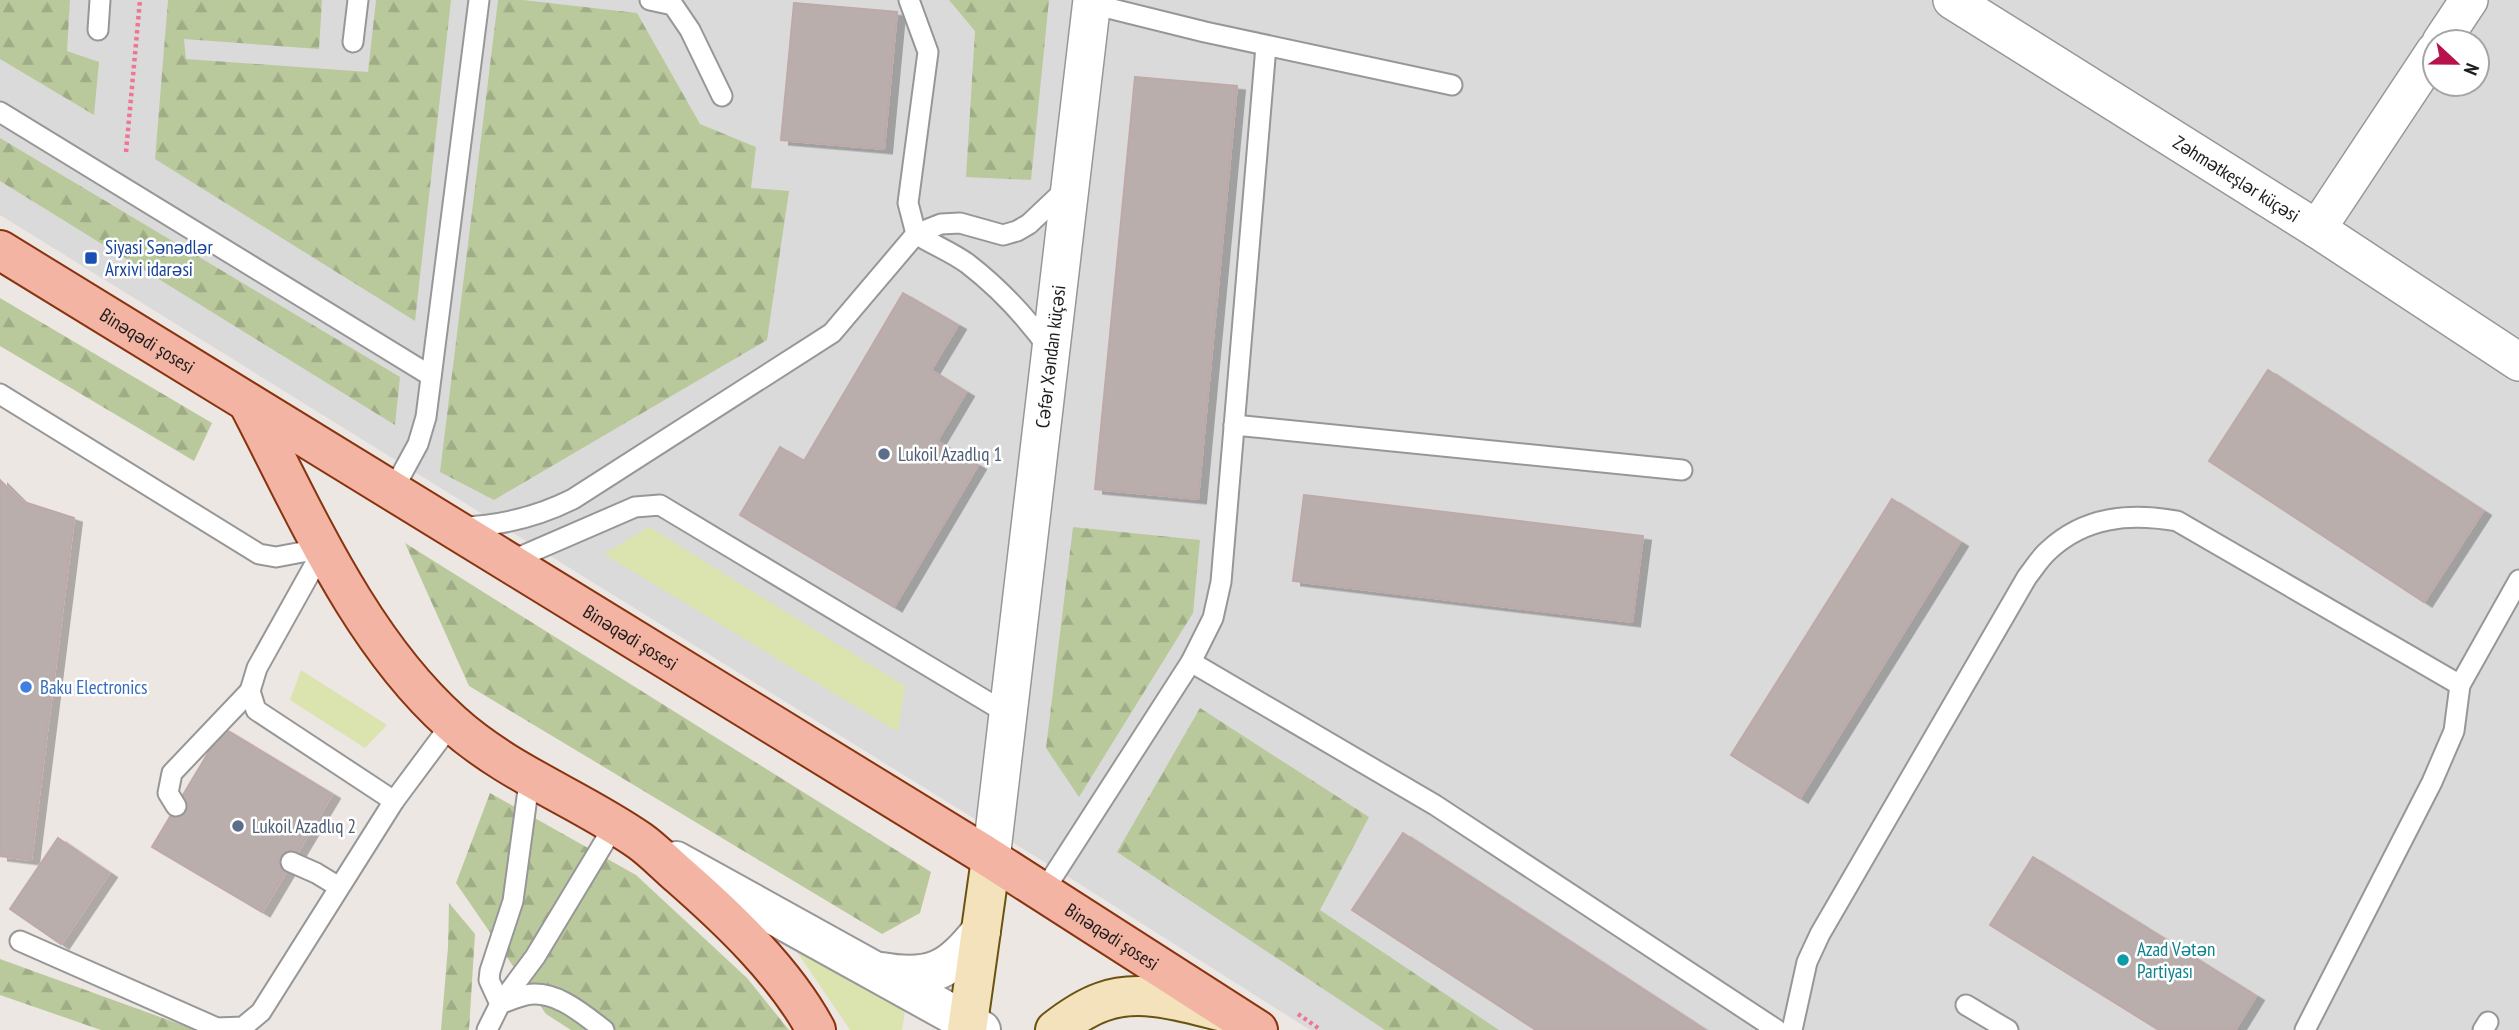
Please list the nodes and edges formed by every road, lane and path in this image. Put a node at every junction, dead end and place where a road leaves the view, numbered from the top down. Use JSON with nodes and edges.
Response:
{"nodes":[{"id":1,"x":100,"y":0,"type":"edge"},
{"id":2,"x":140,"y":0,"type":"edge"},
{"id":3,"x":358,"y":0,"type":"edge"},
{"id":4,"x":479,"y":0,"type":"edge"},
{"id":5,"x":650,"y":0,"type":"edge"},
{"id":6,"x":909,"y":0,"type":"edge"},
{"id":7,"x":1952,"y":0,"type":"edge"},
{"id":8,"x":2469,"y":0,"type":"edge"},
{"id":9,"x":673,"y":2,"type":"edge"},
{"id":10,"x":1092,"y":2,"type":"edge"},
{"id":11,"x":2450,"y":28,"type":"edge"},
{"id":12,"x":98,"y":30,"type":"dead end"},
{"id":13,"x":354,"y":42,"type":"dead end"},
{"id":14,"x":1266,"y":46,"type":"junction"},
{"id":15,"x":2421,"y":72,"type":"edge"},
{"id":16,"x":1452,"y":86,"type":"dead end"},
{"id":17,"x":722,"y":96,"type":"dead end"},
{"id":18,"x":0,"y":112,"type":"edge"},
{"id":19,"x":1072,"y":182,"type":"junction"},
{"id":20,"x":123,"y":186,"type":"junction"},
{"id":21,"x":2317,"y":229,"type":"junction"},
{"id":22,"x":916,"y":234,"type":"junction"},
{"id":23,"x":0,"y":250,"type":"edge"},
{"id":24,"x":1052,"y":353,"type":"junction"},
{"id":25,"x":2519,"y":362,"type":"edge"},
{"id":26,"x":431,"y":376,"type":"junction"},
{"id":27,"x":0,"y":394,"type":"edge"},
{"id":28,"x":247,"y":401,"type":"junction"},
{"id":29,"x":1234,"y":425,"type":"junction"},
{"id":30,"x":1682,"y":470,"type":"dead end"},
{"id":31,"x":393,"y":491,"type":"junction"},
{"id":32,"x":452,"y":527,"type":"junction"},
{"id":33,"x":324,"y":548,"type":"junction"},
{"id":34,"x":508,"y":562,"type":"junction"},
{"id":35,"x":2519,"y":580,"type":"edge"},
{"id":36,"x":1191,"y":662,"type":"junction"},
{"id":37,"x":2460,"y":685,"type":"junction"},
{"id":38,"x":250,"y":691,"type":"junction"},
{"id":39,"x":1009,"y":714,"type":"junction"},
{"id":40,"x":452,"y":723,"type":"junction"},
{"id":41,"x":530,"y":775,"type":"junction"},
{"id":42,"x":394,"y":801,"type":"junction"},
{"id":43,"x":177,"y":806,"type":"dead end"},
{"id":44,"x":627,"y":834,"type":"junction"},
{"id":45,"x":991,"y":859,"type":"junction"},
{"id":46,"x":291,"y":862,"type":"dead end"},
{"id":47,"x":340,"y":887,"type":"junction"},
{"id":48,"x":1042,"y":892,"type":"junction"},
{"id":49,"x":981,"y":931,"type":"junction"},
{"id":50,"x":20,"y":942,"type":"dead end"},
{"id":51,"x":872,"y":971,"type":"junction"},
{"id":52,"x":500,"y":1004,"type":"junction"},
{"id":53,"x":1966,"y":1005,"type":"dead end"},
{"id":54,"x":1247,"y":1022,"type":"edge"},
{"id":55,"x":972,"y":1028,"type":"edge"},
{"id":56,"x":487,"y":1030,"type":"edge"},
{"id":57,"x":604,"y":1030,"type":"edge"},
{"id":58,"x":816,"y":1030,"type":"edge"},
{"id":59,"x":1055,"y":1030,"type":"edge"},
{"id":60,"x":1777,"y":1030,"type":"edge"},
{"id":61,"x":1792,"y":1030,"type":"edge"},
{"id":62,"x":2008,"y":1030,"type":"edge"},
{"id":63,"x":2305,"y":1030,"type":"edge"}],
"edges":[{"from":1,"to":12,"type":"lane"},
{"from":2,"to":20,"type":"path"},
{"from":3,"to":13,"type":"lane"},
{"from":4,"to":26,"type":"lane"},
{"from":5,"to":9,"type":"lane"},
{"from":6,"to":22,"type":"lane"},
{"from":7,"to":21,"type":"street","name":"Zəhmətkeşlər küçəsi"},
{"from":8,"to":11,"type":"street"},
{"from":9,"to":17,"type":"lane"},
{"from":10,"to":14,"type":"lane"},
{"from":10,"to":19,"type":"street","name":"Cəfər Xəndan küçəsi"},
{"from":14,"to":16,"type":"lane"},
{"from":14,"to":29,"type":"lane"},
{"from":15,"to":21,"type":"street"},
{"from":18,"to":20,"type":"lane"},
{"from":19,"to":22,"type":"lane"},
{"from":19,"to":24,"type":"street","name":"Cəfər Xəndan küçəsi"},
{"from":20,"to":26,"type":"lane"},
{"from":21,"to":25,"type":"street","name":"Zəhmətkeşlər küçəsi"},
{"from":22,"to":24,"type":"lane"},
{"from":22,"to":32,"type":"lane"},
{"from":23,"to":28,"type":"main road","name":"Binəqədi şosesi"},
{"from":24,"to":39,"type":"street","name":"Cəfər Xəndan küçəsi"},
{"from":26,"to":31,"type":"lane"},
{"from":27,"to":33,"type":"lane"},
{"from":28,"to":31,"type":"main road","name":"Binəqədi şosesi"},
{"from":28,"to":33,"type":"main road"},
{"from":29,"to":30,"type":"lane"},
{"from":29,"to":36,"type":"lane"},
{"from":31,"to":32,"type":"main road","name":"Binəqədi şosesi"},
{"from":32,"to":34,"type":"main road","name":"Binəqədi şosesi"},
{"from":33,"to":38,"type":"lane"},
{"from":33,"to":40,"type":"main road"},
{"from":34,"to":39,"type":"lane"},
{"from":34,"to":45,"type":"main road","name":"Binəqədi şosesi"},
{"from":35,"to":37,"type":"lane"},
{"from":36,"to":48,"type":"lane"},
{"from":36,"to":60,"type":"lane"},
{"from":37,"to":61,"type":"lane"},
{"from":37,"to":63,"type":"lane"},
{"from":38,"to":42,"type":"lane"},
{"from":38,"to":43,"type":"lane"},
{"from":39,"to":45,"type":"street","name":"Cəfər Xəndan küçəsi"},
{"from":40,"to":41,"type":"main road"},
{"from":40,"to":42,"type":"lane"},
{"from":41,"to":44,"type":"main road"},
{"from":41,"to":52,"type":"lane"},
{"from":42,"to":47,"type":"lane"},
{"from":44,"to":51,"type":"street"},
{"from":44,"to":52,"type":"lane"},
{"from":44,"to":58,"type":"main road"},
{"from":45,"to":48,"type":"main road","name":"Binəqədi şosesi"},
{"from":45,"to":49,"type":"main road"},
{"from":46,"to":47,"type":"lane"},
{"from":47,"to":50,"type":"lane"},
{"from":48,"to":54,"type":"main road","name":"Binəqədi şosesi"},
{"from":49,"to":51,"type":"street"},
{"from":49,"to":55,"type":"main road"},
{"from":51,"to":55,"type":"street"},
{"from":52,"to":56,"type":"lane"},
{"from":52,"to":57,"type":"lane"},
{"from":53,"to":62,"type":"lane"},
{"from":54,"to":59,"type":"main road"}]}
